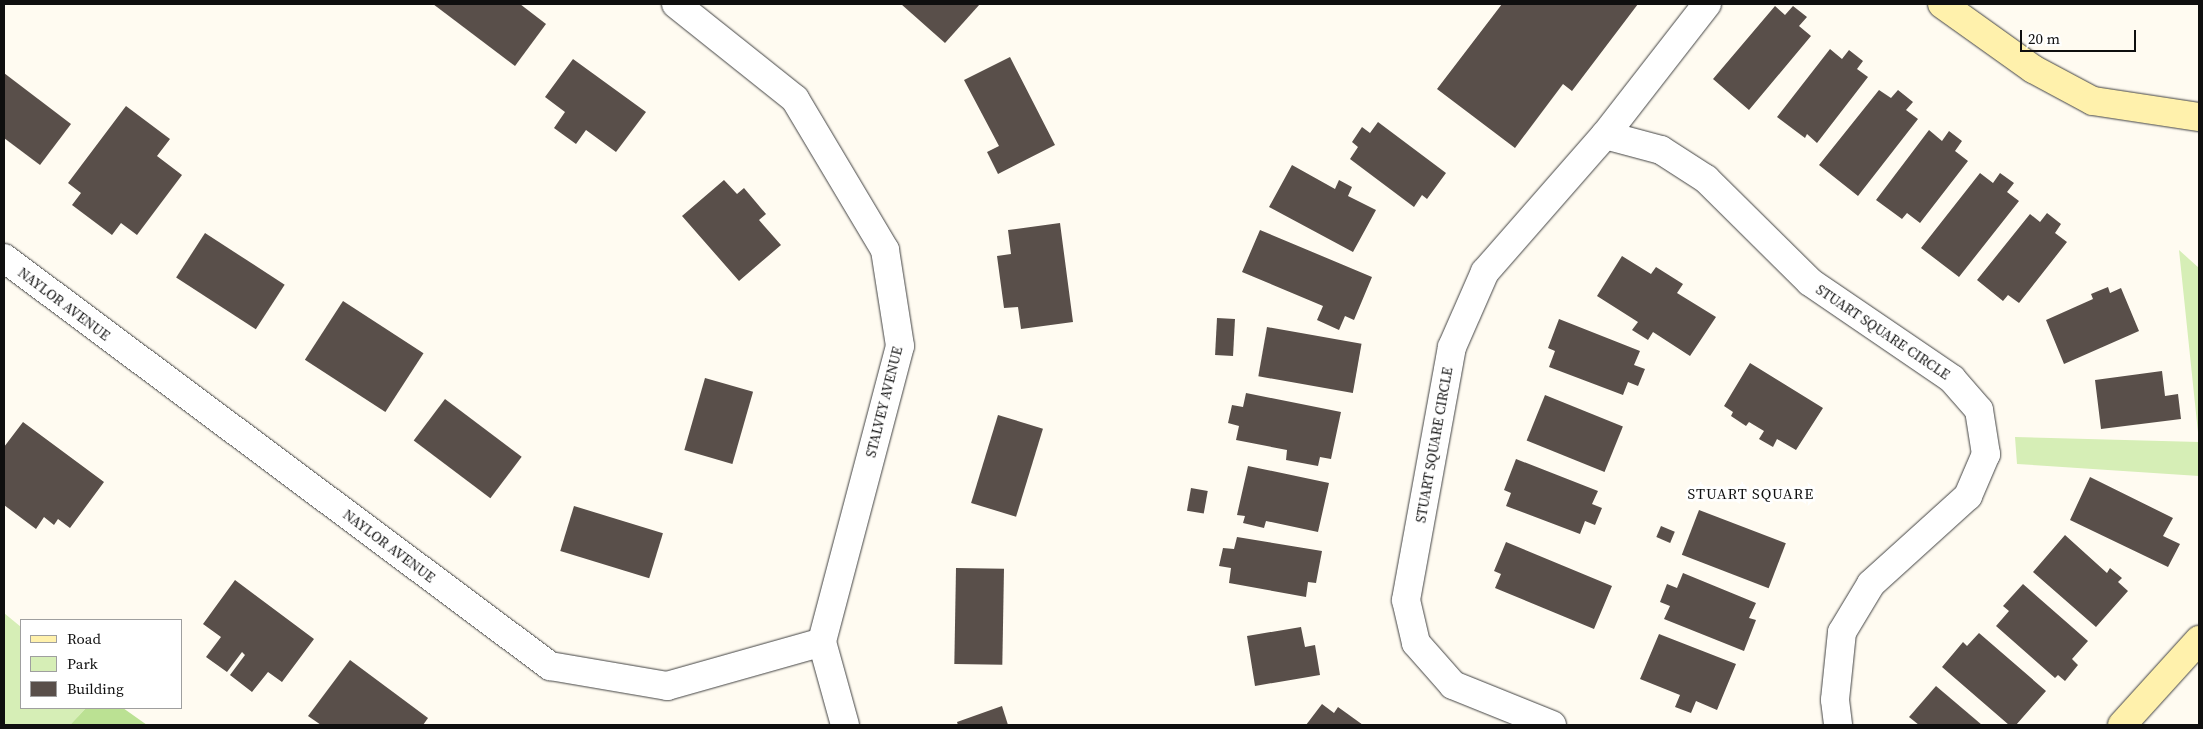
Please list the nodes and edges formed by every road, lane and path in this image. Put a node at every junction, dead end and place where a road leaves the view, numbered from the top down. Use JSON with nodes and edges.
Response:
{"nodes":[{"id":1,"x":676,"y":4,"type":"edge"},
{"id":2,"x":1707,"y":4,"type":"edge"},
{"id":3,"x":1942,"y":4,"type":"edge"},
{"id":4,"x":2199,"y":117,"type":"edge"},
{"id":5,"x":1605,"y":136,"type":"junction"},
{"id":6,"x":4,"y":258,"type":"edge"},
{"id":7,"x":2199,"y":640,"type":"edge"},
{"id":8,"x":822,"y":642,"type":"junction"},
{"id":9,"x":845,"y":725,"type":"edge"},
{"id":10,"x":1552,"y":725,"type":"edge"},
{"id":11,"x":1838,"y":725,"type":"edge"},
{"id":12,"x":2122,"y":725,"type":"edge"}],
"edges":[{"from":1,"to":8,"type":"street","name":"STALVEY AVENUE"},
{"from":2,"to":5,"type":"street","name":"STUART SQUARE CIRCLE"},
{"from":3,"to":4,"type":"street"},
{"from":5,"to":10,"type":"street","name":"STUART SQUARE CIRCLE"},
{"from":5,"to":11,"type":"street","name":"STUART SQUARE CIRCLE"},
{"from":6,"to":8,"type":"street","name":"NAYLOR AVENUE"},
{"from":7,"to":12,"type":"street"},
{"from":8,"to":9,"type":"street"}]}
